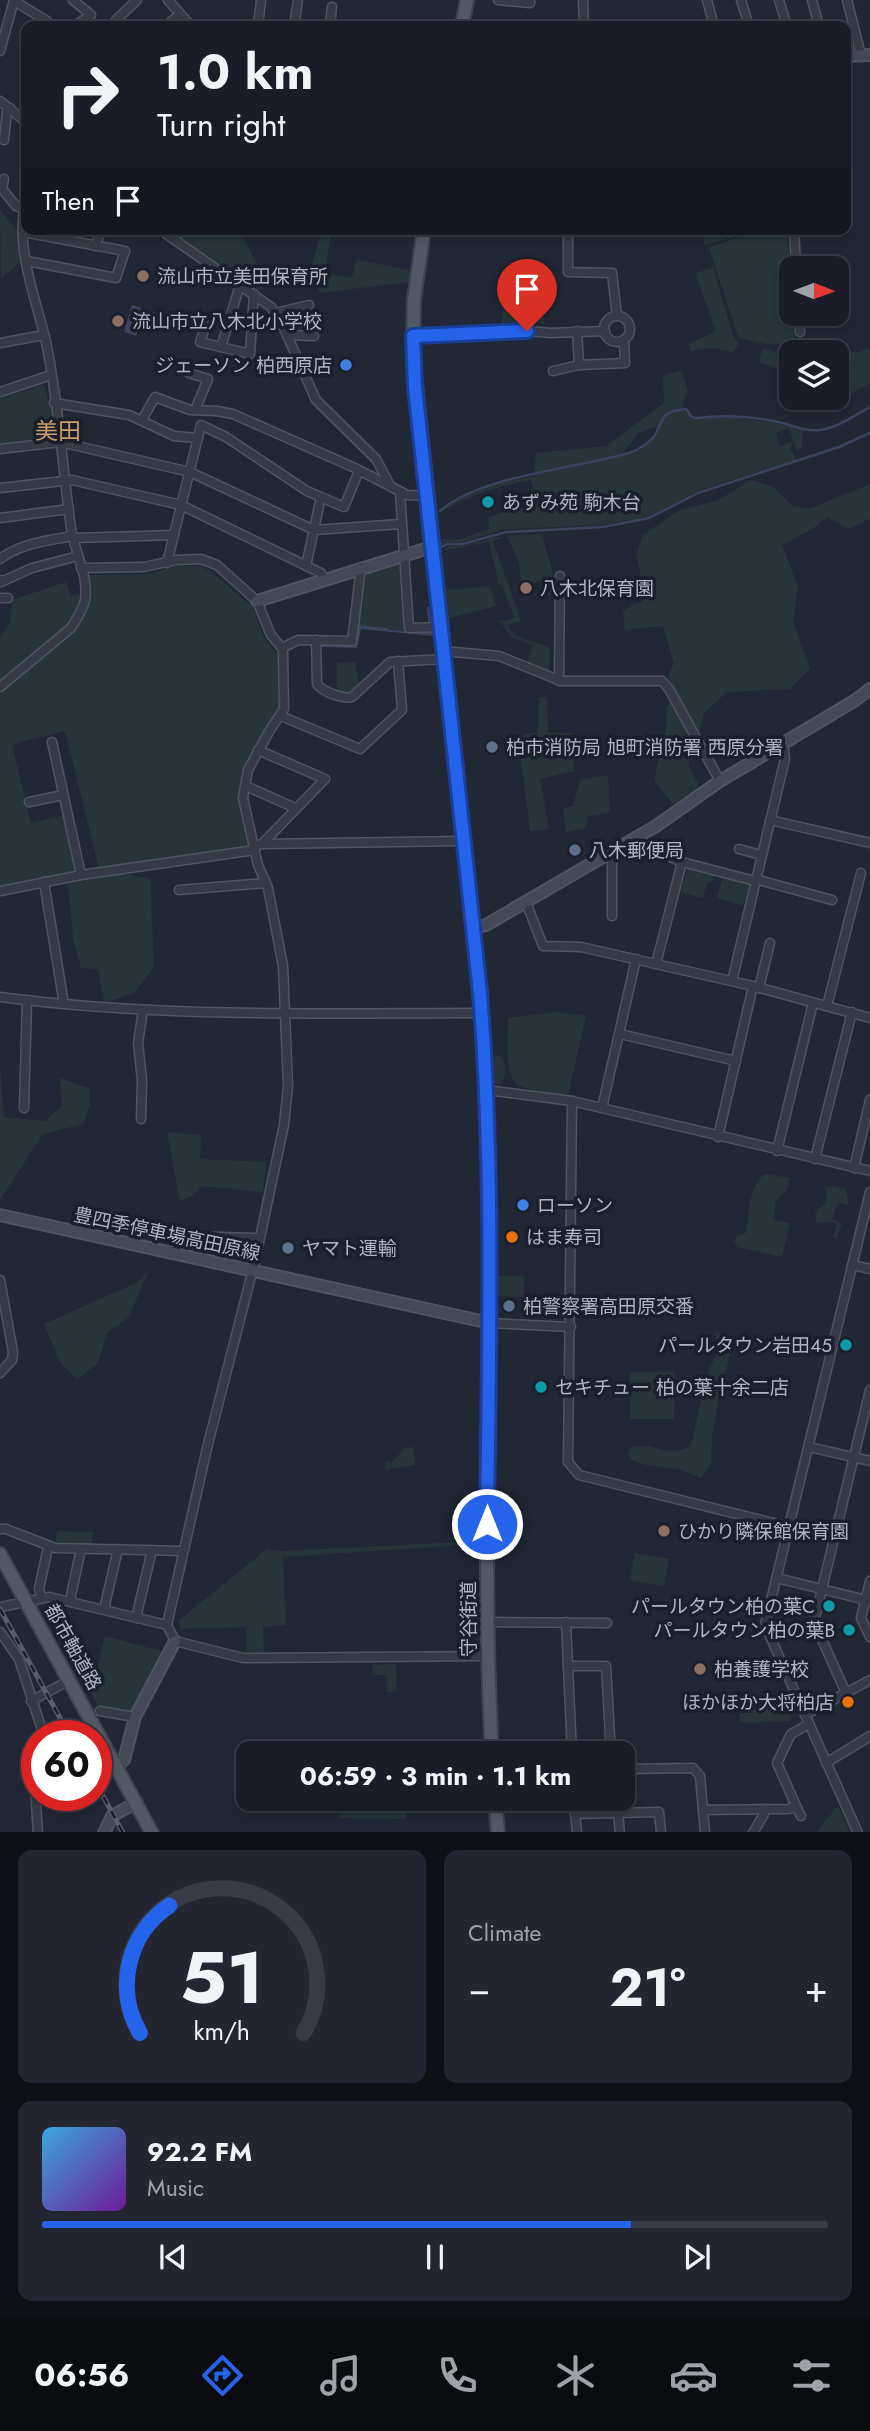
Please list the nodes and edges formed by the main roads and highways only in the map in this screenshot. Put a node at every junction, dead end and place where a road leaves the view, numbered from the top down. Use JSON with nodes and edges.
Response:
{"nodes":[{"id":1,"x":467,"y":0,"type":"edge"},
{"id":2,"x":463,"y":21,"type":"edge"},
{"id":3,"x":423,"y":235,"type":"edge"},
{"id":4,"x":0,"y":1554,"type":"edge"},
{"id":5,"x":491,"y":1741,"type":"edge"},
{"id":6,"x":496,"y":1811,"type":"edge"},
{"id":7,"x":152,"y":1832,"type":"edge"},
{"id":8,"x":498,"y":1832,"type":"edge"}],
"edges":[{"from":1,"to":2,"type":"main road"},
{"from":3,"to":5,"type":"main road","name":"守谷街道"},
{"from":4,"to":7,"type":"main road","name":"都市軸道路"},
{"from":6,"to":8,"type":"main road"}]}
